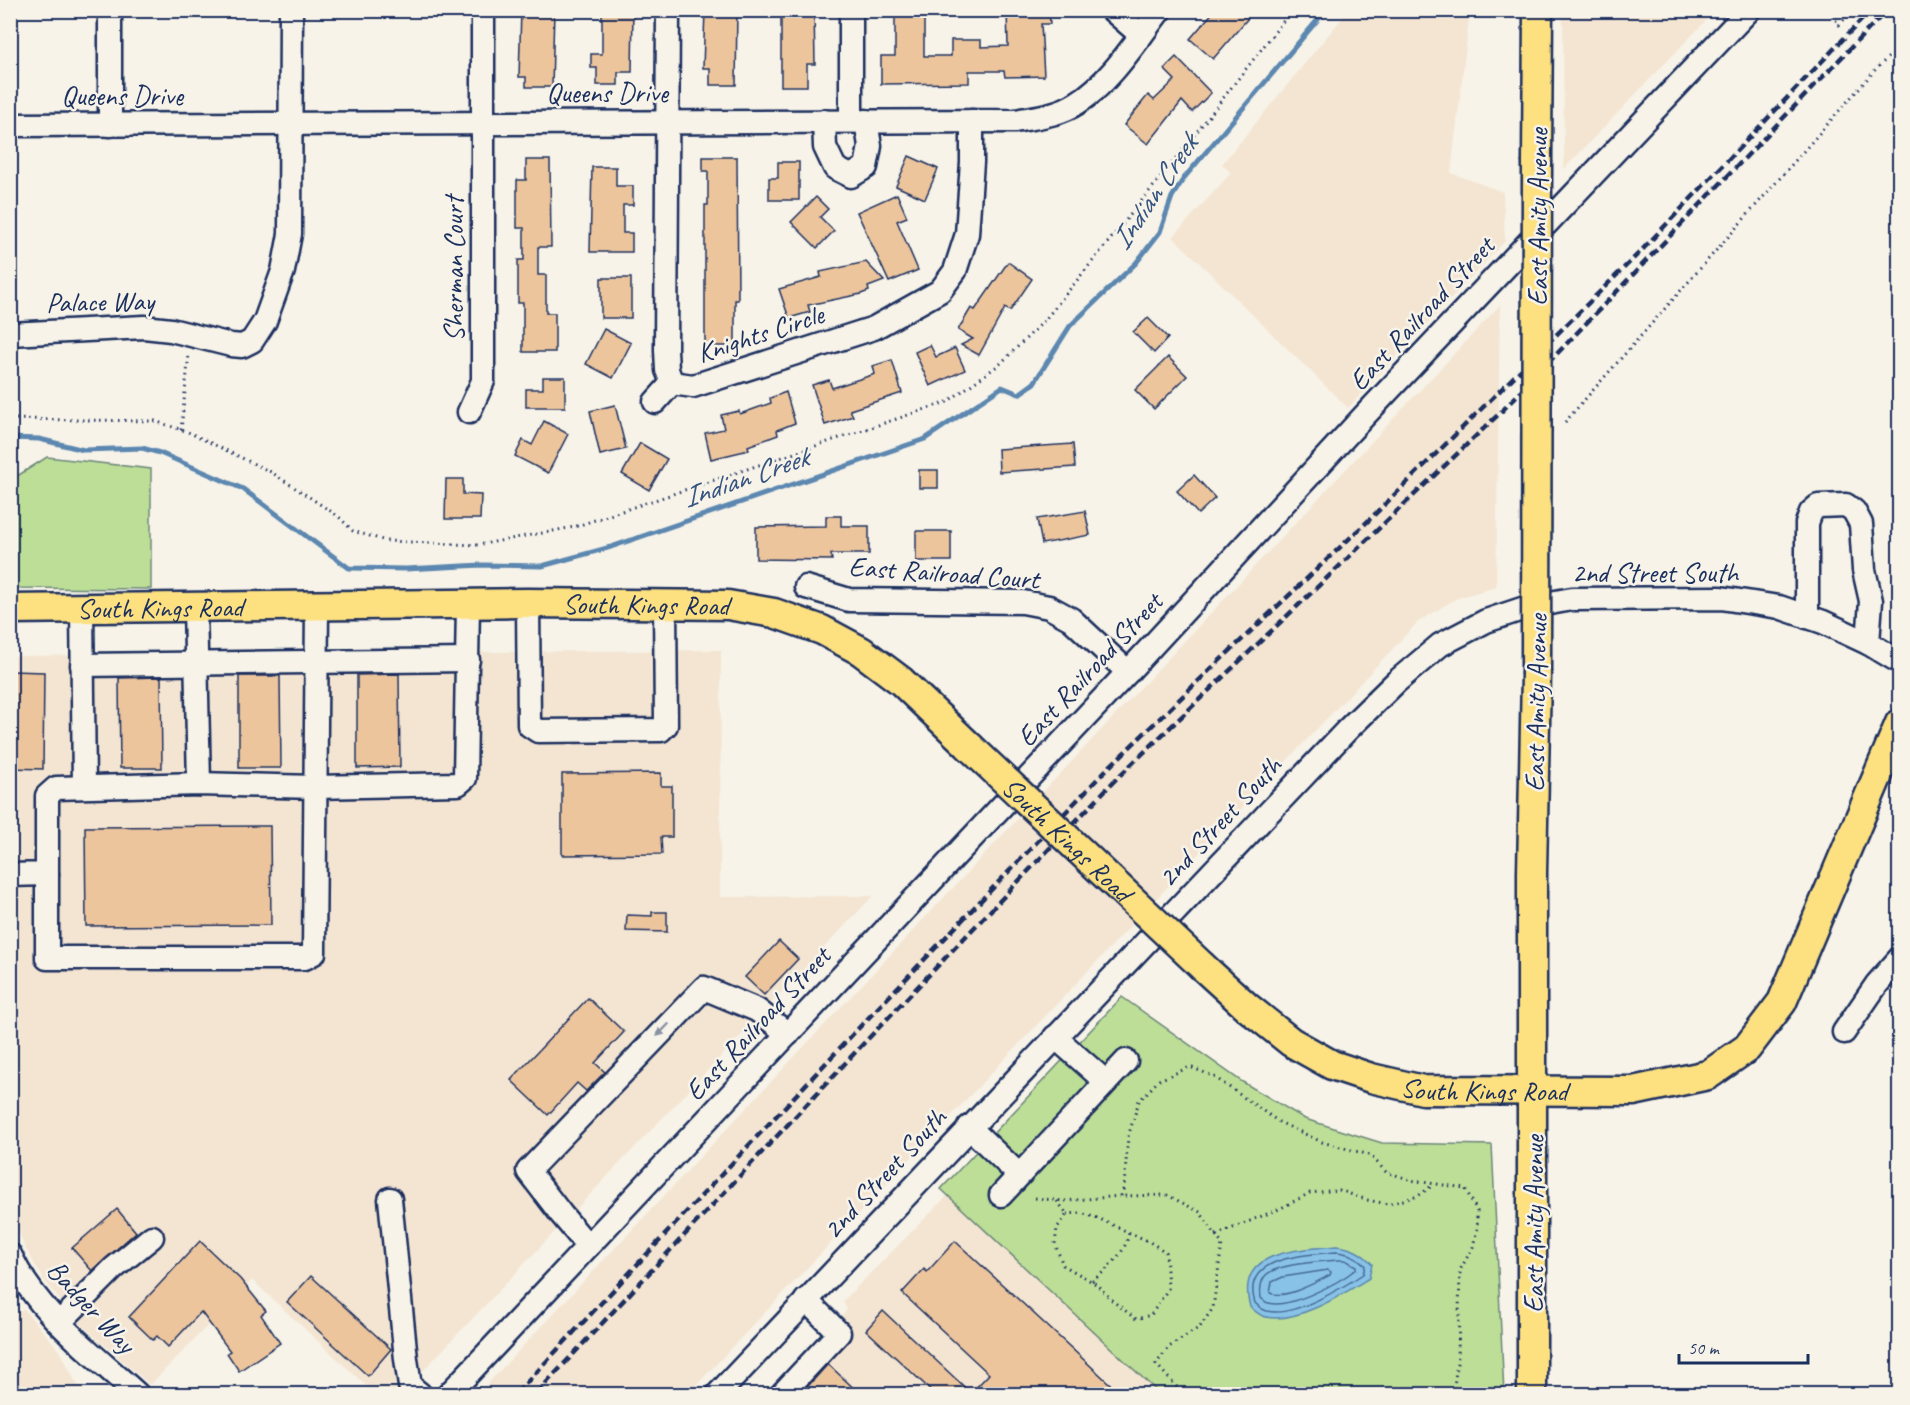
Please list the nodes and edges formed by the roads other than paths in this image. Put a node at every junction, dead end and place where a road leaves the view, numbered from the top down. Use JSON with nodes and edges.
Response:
{"nodes":[{"id":1,"x":110,"y":10,"type":"edge"},
{"id":2,"x":291,"y":10,"type":"edge"},
{"id":3,"x":483,"y":10,"type":"edge"},
{"id":4,"x":668,"y":10,"type":"edge"},
{"id":5,"x":851,"y":10,"type":"edge"},
{"id":6,"x":1112,"y":10,"type":"edge"},
{"id":7,"x":1160,"y":10,"type":"edge"},
{"id":8,"x":1538,"y":10,"type":"edge"},
{"id":9,"x":1749,"y":10,"type":"edge"},
{"id":10,"x":1141,"y":35,"type":"junction"},
{"id":11,"x":972,"y":121,"type":"junction"},
{"id":12,"x":668,"y":122,"type":"junction"},
{"id":13,"x":824,"y":122,"type":"junction"},
{"id":14,"x":858,"y":122,"type":"junction"},
{"id":15,"x":482,"y":123,"type":"junction"},
{"id":16,"x":10,"y":125,"type":"edge"},
{"id":17,"x":110,"y":125,"type":"junction"},
{"id":18,"x":291,"y":125,"type":"junction"},
{"id":19,"x":10,"y":334,"type":"edge"},
{"id":20,"x":672,"y":383,"type":"junction"},
{"id":21,"x":655,"y":402,"type":"dead end"},
{"id":22,"x":469,"y":412,"type":"dead end"},
{"id":23,"x":806,"y":587,"type":"dead end"},
{"id":24,"x":528,"y":603,"type":"junction"},
{"id":25,"x":665,"y":603,"type":"junction"},
{"id":26,"x":468,"y":605,"type":"junction"},
{"id":27,"x":195,"y":607,"type":"junction"},
{"id":28,"x":317,"y":607,"type":"junction"},
{"id":29,"x":82,"y":608,"type":"junction"},
{"id":30,"x":10,"y":609,"type":"edge"},
{"id":31,"x":1807,"y":617,"type":"junction"},
{"id":32,"x":1868,"y":643,"type":"junction"},
{"id":33,"x":468,"y":660,"type":"junction"},
{"id":34,"x":317,"y":661,"type":"junction"},
{"id":35,"x":195,"y":662,"type":"junction"},
{"id":36,"x":1899,"y":662,"type":"edge"},
{"id":37,"x":82,"y":665,"type":"junction"},
{"id":38,"x":1128,"y":672,"type":"junction"},
{"id":39,"x":1899,"y":723,"type":"edge"},
{"id":40,"x":199,"y":784,"type":"junction"},
{"id":41,"x":84,"y":786,"type":"junction"},
{"id":42,"x":315,"y":787,"type":"junction"},
{"id":43,"x":47,"y":874,"type":"junction"},
{"id":44,"x":10,"y":875,"type":"edge"},
{"id":45,"x":1899,"y":958,"type":"edge"},
{"id":46,"x":1844,"y":1032,"type":"dead end"},
{"id":47,"x":788,"y":1034,"type":"junction"},
{"id":48,"x":1055,"y":1037,"type":"junction"},
{"id":49,"x":1126,"y":1061,"type":"dead end"},
{"id":50,"x":1106,"y":1082,"type":"junction"},
{"id":51,"x":1532,"y":1091,"type":"junction"},
{"id":52,"x":969,"y":1127,"type":"junction"},
{"id":53,"x":1019,"y":1175,"type":"junction"},
{"id":54,"x":1001,"y":1195,"type":"dead end"},
{"id":55,"x":390,"y":1199,"type":"dead end"},
{"id":56,"x":153,"y":1237,"type":"dead end"},
{"id":57,"x":588,"y":1246,"type":"junction"},
{"id":58,"x":10,"y":1255,"type":"edge"},
{"id":59,"x":806,"y":1299,"type":"junction"},
{"id":60,"x":59,"y":1323,"type":"junction"},
{"id":61,"x":137,"y":1395,"type":"edge"},
{"id":62,"x":420,"y":1395,"type":"edge"},
{"id":63,"x":449,"y":1395,"type":"edge"},
{"id":64,"x":718,"y":1395,"type":"edge"},
{"id":65,"x":782,"y":1395,"type":"edge"},
{"id":66,"x":1532,"y":1395,"type":"edge"}],
"edges":[{"from":1,"to":17,"type":"street"},
{"from":2,"to":18,"type":"street","name":"Palace Way"},
{"from":3,"to":15,"type":"street","name":"Sherman Court"},
{"from":4,"to":12,"type":"street","name":"Knights Circle"},
{"from":5,"to":14,"type":"street"},
{"from":6,"to":10,"type":"street"},
{"from":7,"to":10,"type":"street","name":"Queens Drive"},
{"from":8,"to":51,"type":"main road","name":"East Amity Avenue","bridge":true},
{"from":9,"to":38,"type":"street","name":"East Railroad Street"},
{"from":10,"to":11,"type":"street","name":"Queens Drive"},
{"from":11,"to":14,"type":"street","name":"Queens Drive"},
{"from":11,"to":20,"type":"street","name":"Knights Circle"},
{"from":12,"to":13,"type":"street","name":"Queens Drive"},
{"from":12,"to":15,"type":"street","name":"Queens Drive"},
{"from":12,"to":20,"type":"street","name":"Knights Circle"},
{"from":13,"to":14,"type":"street","name":"Queens Drive"},
{"from":13,"to":14,"type":"street"},
{"from":15,"to":18,"type":"street","name":"Queens Drive"},
{"from":15,"to":22,"type":"street","name":"Sherman Court"},
{"from":16,"to":17,"type":"street","name":"Queens Drive"},
{"from":17,"to":18,"type":"street","name":"Queens Drive"},
{"from":18,"to":19,"type":"street","name":"Palace Way"},
{"from":20,"to":21,"type":"street"},
{"from":23,"to":38,"type":"street","name":"East Railroad Court"},
{"from":24,"to":25,"type":"main road","name":"South Kings Road"},
{"from":24,"to":25,"type":"street"},
{"from":24,"to":26,"type":"main road","name":"South Kings Road"},
{"from":25,"to":51,"type":"main road","name":"South Kings Road","bridge":true},
{"from":26,"to":28,"type":"main road","name":"South Kings Road"},
{"from":26,"to":33,"type":"street"},
{"from":27,"to":28,"type":"main road","name":"South Kings Road"},
{"from":27,"to":29,"type":"main road","name":"South Kings Road"},
{"from":27,"to":35,"type":"street"},
{"from":28,"to":34,"type":"street"},
{"from":29,"to":30,"type":"main road","name":"South Kings Road"},
{"from":29,"to":37,"type":"street"},
{"from":31,"to":32,"type":"street","name":"2nd Street South"},
{"from":31,"to":32,"type":"street"},
{"from":31,"to":48,"type":"street","name":"2nd Street South"},
{"from":32,"to":36,"type":"street","name":"2nd Street South"},
{"from":33,"to":34,"type":"street"},
{"from":33,"to":42,"type":"street"},
{"from":34,"to":35,"type":"street"},
{"from":34,"to":42,"type":"street"},
{"from":35,"to":37,"type":"street"},
{"from":35,"to":40,"type":"street"},
{"from":37,"to":41,"type":"street"},
{"from":38,"to":47,"type":"street","name":"East Railroad Street"},
{"from":39,"to":51,"type":"main road","name":"South Kings Road"},
{"from":40,"to":41,"type":"street"},
{"from":40,"to":42,"type":"street"},
{"from":41,"to":43,"type":"street"},
{"from":42,"to":43,"type":"street"},
{"from":43,"to":44,"type":"street"},
{"from":45,"to":46,"type":"street"},
{"from":47,"to":57,"type":"street","name":"East Railroad Street"},
{"from":47,"to":57,"type":"street","one_way":true},
{"from":48,"to":50,"type":"street"},
{"from":48,"to":52,"type":"street","name":"2nd Street South"},
{"from":49,"to":50,"type":"street"},
{"from":50,"to":53,"type":"street"},
{"from":51,"to":66,"type":"main road","name":"East Amity Avenue"},
{"from":52,"to":53,"type":"street"},
{"from":52,"to":59,"type":"street","name":"2nd Street South"},
{"from":53,"to":54,"type":"street"},
{"from":55,"to":62,"type":"street"},
{"from":56,"to":60,"type":"street"},
{"from":57,"to":63,"type":"street","name":"East Railroad Street"},
{"from":58,"to":60,"type":"street","name":"Badger Way"},
{"from":59,"to":64,"type":"street","name":"2nd Street South"},
{"from":59,"to":65,"type":"street"},
{"from":60,"to":61,"type":"street","name":"Badger Way"}]}
